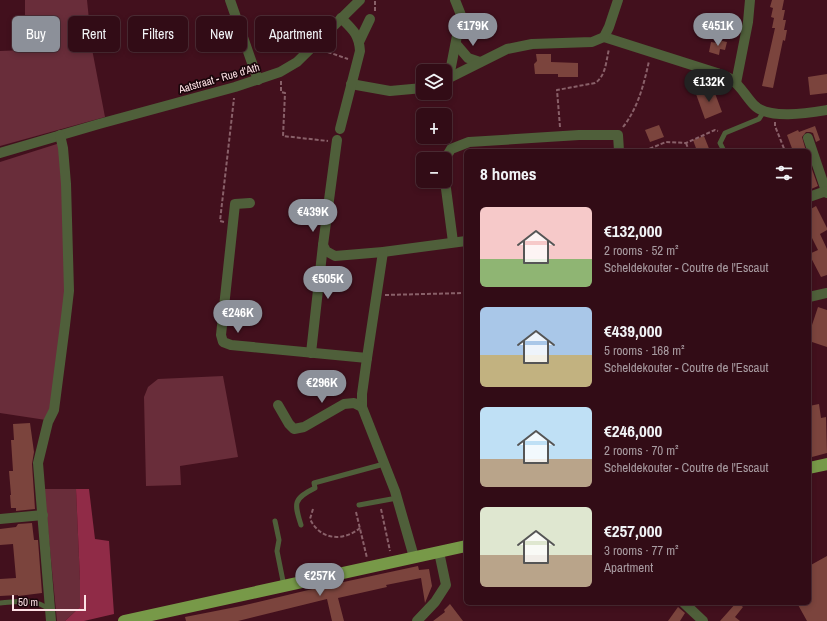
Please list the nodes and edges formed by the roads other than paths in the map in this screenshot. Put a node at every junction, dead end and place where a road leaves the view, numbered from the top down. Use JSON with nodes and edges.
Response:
{"nodes":[{"id":1,"x":230,"y":0,"type":"edge"},
{"id":2,"x":360,"y":0,"type":"edge"},
{"id":3,"x":455,"y":0,"type":"edge"},
{"id":4,"x":618,"y":0,"type":"edge"},
{"id":5,"x":750,"y":0,"type":"edge"},
{"id":6,"x":341,"y":18,"type":"junction"},
{"id":7,"x":370,"y":19,"type":"dead end"},
{"id":8,"x":607,"y":39,"type":"junction"},
{"id":9,"x":359,"y":42,"type":"junction"},
{"id":10,"x":456,"y":44,"type":"junction"},
{"id":11,"x":480,"y":62,"type":"junction"},
{"id":12,"x":451,"y":64,"type":"edge"},
{"id":13,"x":452,"y":76,"type":"edge"},
{"id":14,"x":258,"y":80,"type":"junction"},
{"id":15,"x":736,"y":83,"type":"junction"},
{"id":16,"x":351,"y":84,"type":"junction"},
{"id":17,"x":416,"y":89,"type":"edge"},
{"id":18,"x":827,"y":110,"type":"edge"},
{"id":19,"x":764,"y":111,"type":"junction"},
{"id":20,"x":340,"y":129,"type":"dead end"},
{"id":21,"x":60,"y":135,"type":"junction"},
{"id":22,"x":808,"y":138,"type":"dead end"},
{"id":23,"x":337,"y":141,"type":"road end"},
{"id":24,"x":619,"y":149,"type":"edge"},
{"id":25,"x":723,"y":149,"type":"edge"},
{"id":26,"x":449,"y":152,"type":"edge"},
{"id":27,"x":0,"y":153,"type":"edge"},
{"id":28,"x":446,"y":188,"type":"edge"},
{"id":29,"x":826,"y":192,"type":"edge"},
{"id":30,"x":811,"y":196,"type":"edge"},
{"id":31,"x":250,"y":203,"type":"dead end"},
{"id":32,"x":464,"y":241,"type":"edge"},
{"id":33,"x":453,"y":242,"type":"junction"},
{"id":34,"x":323,"y":245,"type":"junction"},
{"id":35,"x":383,"y":252,"type":"junction"},
{"id":36,"x":827,"y":293,"type":"edge"},
{"id":37,"x":811,"y":297,"type":"edge"},
{"id":38,"x":311,"y":353,"type":"junction"},
{"id":39,"x":367,"y":358,"type":"junction"},
{"id":40,"x":278,"y":405,"type":"dead end"},
{"id":41,"x":362,"y":407,"type":"junction"},
{"id":42,"x":384,"y":464,"type":"junction"},
{"id":43,"x":827,"y":464,"type":"edge"},
{"id":44,"x":811,"y":468,"type":"edge"},
{"id":45,"x":397,"y":498,"type":"junction"},
{"id":46,"x":359,"y":505,"type":"road end"},
{"id":47,"x":43,"y":515,"type":"junction"},
{"id":48,"x":0,"y":519,"type":"edge"},
{"id":49,"x":275,"y":521,"type":"dead end"},
{"id":50,"x":301,"y":525,"type":"dead end"},
{"id":51,"x":464,"y":546,"type":"edge"},
{"id":52,"x":439,"y":552,"type":"junction"},
{"id":53,"x":414,"y":557,"type":"junction"},
{"id":54,"x":284,"y":586,"type":"junction"},
{"id":55,"x":0,"y":603,"type":"edge"},
{"id":56,"x":686,"y":605,"type":"edge"},
{"id":57,"x":51,"y":616,"type":"edge"},
{"id":58,"x":700,"y":620,"type":"edge"},
{"id":59,"x":124,"y":621,"type":"edge"},
{"id":60,"x":417,"y":621,"type":"edge"}],
"edges":[{"from":1,"to":14,"type":"street"},
{"from":2,"to":6,"type":"street","name":"Aatstraat - Rue d'Ath"},
{"from":3,"to":10,"type":"street"},
{"from":4,"to":8,"type":"street"},
{"from":5,"to":15,"type":"street"},
{"from":6,"to":9,"type":"street"},
{"from":6,"to":14,"type":"street","name":"Aatstraat - Rue d'Ath"},
{"from":7,"to":9,"type":"street"},
{"from":8,"to":11,"type":"street"},
{"from":8,"to":15,"type":"street"},
{"from":9,"to":16,"type":"street"},
{"from":10,"to":11,"type":"street"},
{"from":10,"to":12,"type":"street"},
{"from":11,"to":13,"type":"street"},
{"from":14,"to":21,"type":"street","name":"Aatstraat - Rue d'Ath"},
{"from":15,"to":19,"type":"street"},
{"from":16,"to":17,"type":"street"},
{"from":16,"to":20,"type":"street"},
{"from":18,"to":19,"type":"street"},
{"from":19,"to":25,"type":"lane"},
{"from":21,"to":27,"type":"street","name":"Aatstraat - Rue d'Ath"},
{"from":21,"to":47,"type":"street"},
{"from":22,"to":29,"type":"street"},
{"from":23,"to":34,"type":"street"},
{"from":24,"to":26,"type":"street"},
{"from":28,"to":33,"type":"street"},
{"from":29,"to":30,"type":"street"},
{"from":31,"to":38,"type":"street"},
{"from":32,"to":33,"type":"street"},
{"from":33,"to":35,"type":"street"},
{"from":34,"to":35,"type":"street"},
{"from":34,"to":38,"type":"street"},
{"from":35,"to":39,"type":"street"},
{"from":36,"to":37,"type":"street"},
{"from":38,"to":39,"type":"street"},
{"from":39,"to":41,"type":"street"},
{"from":40,"to":41,"type":"street"},
{"from":41,"to":42,"type":"street"},
{"from":42,"to":45,"type":"street"},
{"from":42,"to":50,"type":"lane"},
{"from":43,"to":44,"type":"main road"},
{"from":45,"to":46,"type":"lane"},
{"from":45,"to":53,"type":"street"},
{"from":47,"to":48,"type":"street"},
{"from":47,"to":57,"type":"street"},
{"from":49,"to":54,"type":"lane"},
{"from":51,"to":52,"type":"main road"},
{"from":52,"to":53,"type":"main road"},
{"from":52,"to":60,"type":"street"},
{"from":53,"to":54,"type":"main road"},
{"from":54,"to":59,"type":"main road"},
{"from":55,"to":57,"type":"lane"},
{"from":56,"to":58,"type":"street"}]}
